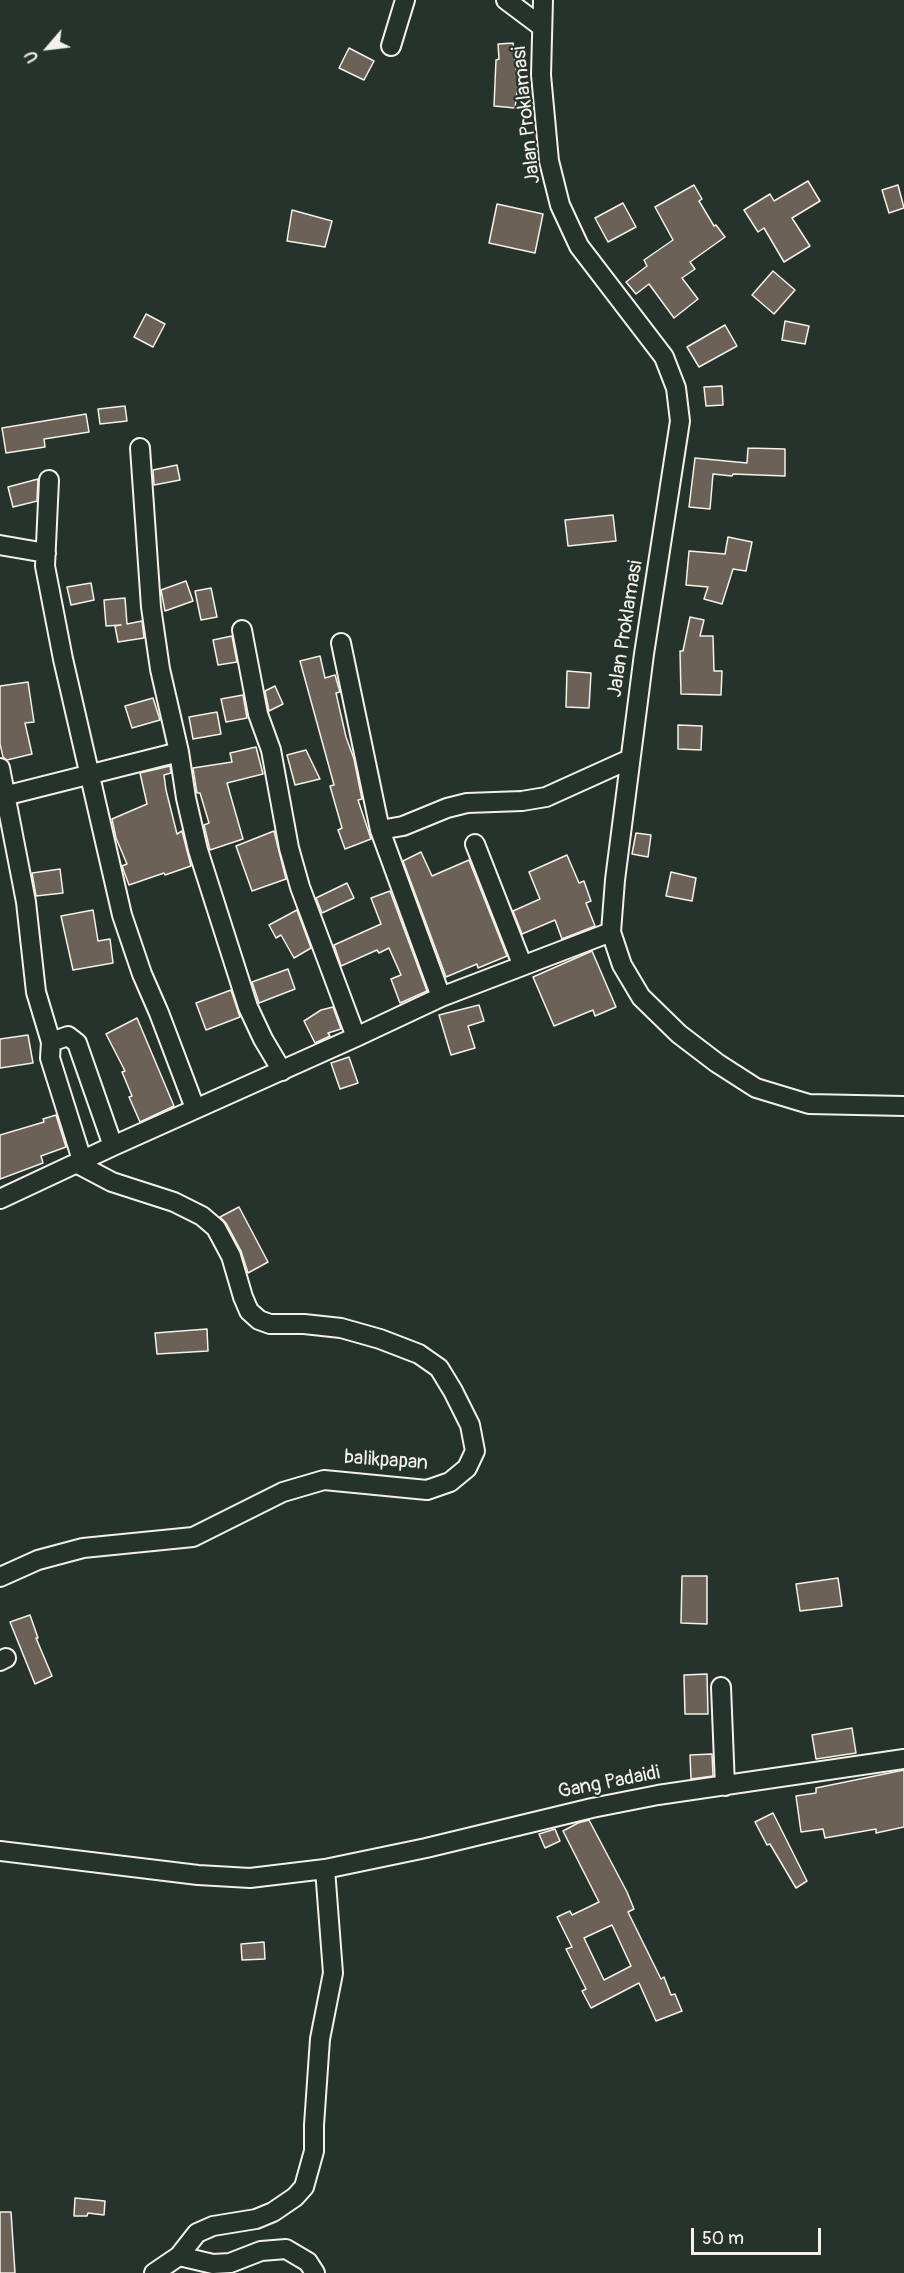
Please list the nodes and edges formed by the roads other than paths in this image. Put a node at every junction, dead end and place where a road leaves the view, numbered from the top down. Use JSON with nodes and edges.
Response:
{"nodes":[{"id":1,"x":405,"y":0,"type":"edge"},
{"id":2,"x":506,"y":0,"type":"edge"},
{"id":3,"x":543,"y":0,"type":"edge"},
{"id":4,"x":542,"y":27,"type":"junction"},
{"id":5,"x":391,"y":46,"type":"dead end"},
{"id":6,"x":140,"y":448,"type":"dead end"},
{"id":7,"x":50,"y":480,"type":"dead end"},
{"id":8,"x":0,"y":545,"type":"edge"},
{"id":9,"x":46,"y":553,"type":"junction"},
{"id":10,"x":242,"y":630,"type":"dead end"},
{"id":11,"x":341,"y":643,"type":"dead end"},
{"id":12,"x":179,"y":752,"type":"junction"},
{"id":13,"x":630,"y":759,"type":"junction"},
{"id":14,"x":0,"y":768,"type":"edge"},
{"id":15,"x":90,"y":773,"type":"junction"},
{"id":16,"x":3,"y":796,"type":"edge"},
{"id":17,"x":381,"y":830,"type":"junction"},
{"id":18,"x":475,"y":844,"type":"dead end"},
{"id":19,"x":611,"y":932,"type":"junction"},
{"id":20,"x":522,"y":964,"type":"junction"},
{"id":21,"x":441,"y":997,"type":"junction"},
{"id":22,"x":356,"y":1037,"type":"junction"},
{"id":23,"x":51,"y":1042,"type":"junction"},
{"id":24,"x":282,"y":1071,"type":"junction"},
{"id":25,"x":904,"y":1106,"type":"edge"},
{"id":26,"x":195,"y":1108,"type":"junction"},
{"id":27,"x":112,"y":1146,"type":"junction"},
{"id":28,"x":79,"y":1161,"type":"junction"},
{"id":29,"x":0,"y":1199,"type":"edge"},
{"id":30,"x":0,"y":1576,"type":"edge"},
{"id":31,"x":721,"y":1687,"type":"dead end"},
{"id":32,"x":904,"y":1759,"type":"edge"},
{"id":33,"x":725,"y":1786,"type":"junction"},
{"id":34,"x":0,"y":1851,"type":"edge"},
{"id":35,"x":325,"y":1869,"type":"junction"},
{"id":36,"x":179,"y":2256,"type":"junction"},
{"id":37,"x":154,"y":2273,"type":"edge"},
{"id":38,"x":315,"y":2273,"type":"edge"}],
"edges":[{"from":1,"to":5,"type":"street"},
{"from":2,"to":4,"type":"street"},
{"from":3,"to":4,"type":"street","name":"Jalan Proklamasi"},
{"from":4,"to":13,"type":"street","name":"Jalan Proklamasi"},
{"from":6,"to":12,"type":"street"},
{"from":7,"to":9,"type":"street"},
{"from":8,"to":9,"type":"street"},
{"from":9,"to":15,"type":"street"},
{"from":10,"to":22,"type":"street"},
{"from":11,"to":17,"type":"street"},
{"from":12,"to":15,"type":"street"},
{"from":12,"to":24,"type":"street"},
{"from":13,"to":17,"type":"street"},
{"from":13,"to":19,"type":"street","name":"Jalan Proklamasi"},
{"from":14,"to":16,"type":"street"},
{"from":15,"to":16,"type":"street"},
{"from":15,"to":26,"type":"street"},
{"from":16,"to":23,"type":"street"},
{"from":17,"to":21,"type":"street"},
{"from":18,"to":20,"type":"street"},
{"from":19,"to":20,"type":"street"},
{"from":19,"to":25,"type":"street","name":"Jalan Proklamasi"},
{"from":20,"to":21,"type":"street"},
{"from":21,"to":22,"type":"street"},
{"from":22,"to":24,"type":"street"},
{"from":23,"to":27,"type":"street"},
{"from":23,"to":28,"type":"street"},
{"from":24,"to":26,"type":"street"},
{"from":26,"to":27,"type":"street"},
{"from":27,"to":28,"type":"street"},
{"from":28,"to":29,"type":"street"},
{"from":28,"to":30,"type":"street","name":"balikpapan"},
{"from":31,"to":33,"type":"street"},
{"from":32,"to":33,"type":"street","name":"Gang Padaidi"},
{"from":33,"to":35,"type":"street","name":"Gang Padaidi"},
{"from":34,"to":35,"type":"street","name":"Gang Padaidi"},
{"from":35,"to":36,"type":"street"},
{"from":36,"to":37,"type":"street"},
{"from":36,"to":38,"type":"street"}]}
